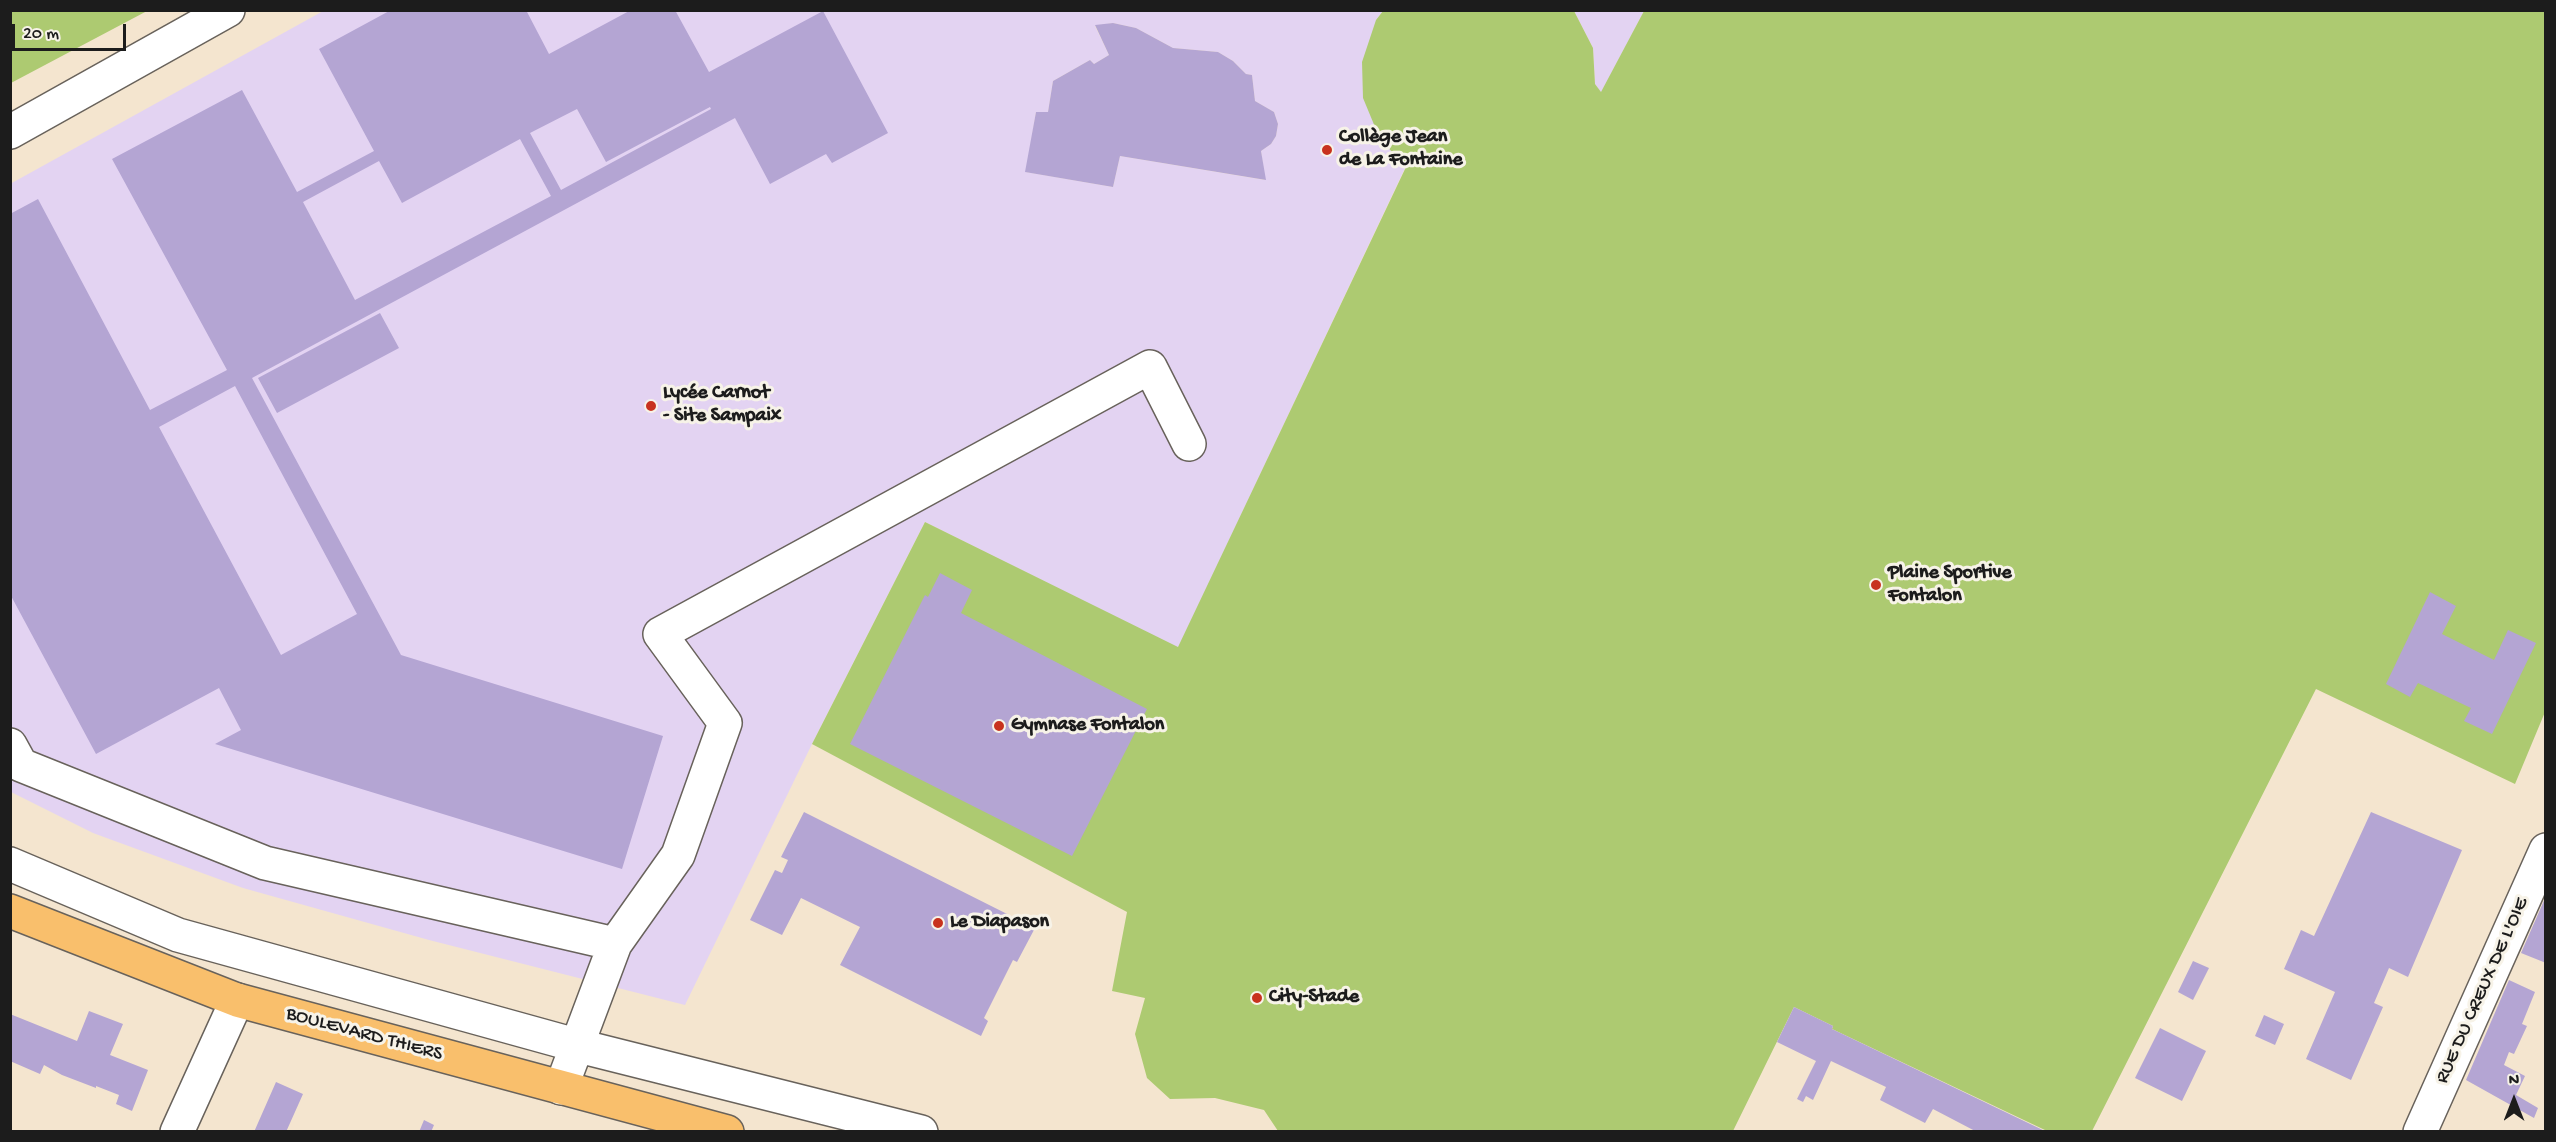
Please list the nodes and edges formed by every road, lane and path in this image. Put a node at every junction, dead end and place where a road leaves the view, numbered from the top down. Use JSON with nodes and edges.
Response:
{"nodes":[{"id":1,"x":228,"y":10,"type":"edge"},
{"id":2,"x":10,"y":132,"type":"edge"},
{"id":3,"x":1189,"y":444,"type":"dead end"},
{"id":4,"x":10,"y":745,"type":"edge"},
{"id":5,"x":2546,"y":850,"type":"edge"},
{"id":6,"x":10,"y":864,"type":"edge"},
{"id":7,"x":10,"y":911,"type":"edge"},
{"id":8,"x":615,"y":944,"type":"junction"},
{"id":9,"x":237,"y":1000,"type":"junction"},
{"id":10,"x":579,"y":1046,"type":"junction"},
{"id":11,"x":561,"y":1088,"type":"junction"},
{"id":12,"x":177,"y":1131,"type":"edge"},
{"id":13,"x":727,"y":1131,"type":"edge"},
{"id":14,"x":921,"y":1131,"type":"edge"},
{"id":15,"x":2420,"y":1131,"type":"edge"}],
"edges":[{"from":1,"to":2,"type":"street"},
{"from":3,"to":8,"type":"street"},
{"from":4,"to":8,"type":"street"},
{"from":5,"to":15,"type":"street","name":"RUE DU CREUX DE L'OIE"},
{"from":6,"to":10,"type":"street"},
{"from":7,"to":9,"type":"main road","name":"BOULEVARD THIERS"},
{"from":8,"to":10,"type":"street"},
{"from":9,"to":11,"type":"main road","name":"BOULEVARD THIERS"},
{"from":9,"to":12,"type":"street"},
{"from":10,"to":11,"type":"street"},
{"from":10,"to":14,"type":"street"},
{"from":11,"to":13,"type":"main road","name":"BOULEVARD THIERS"}]}
